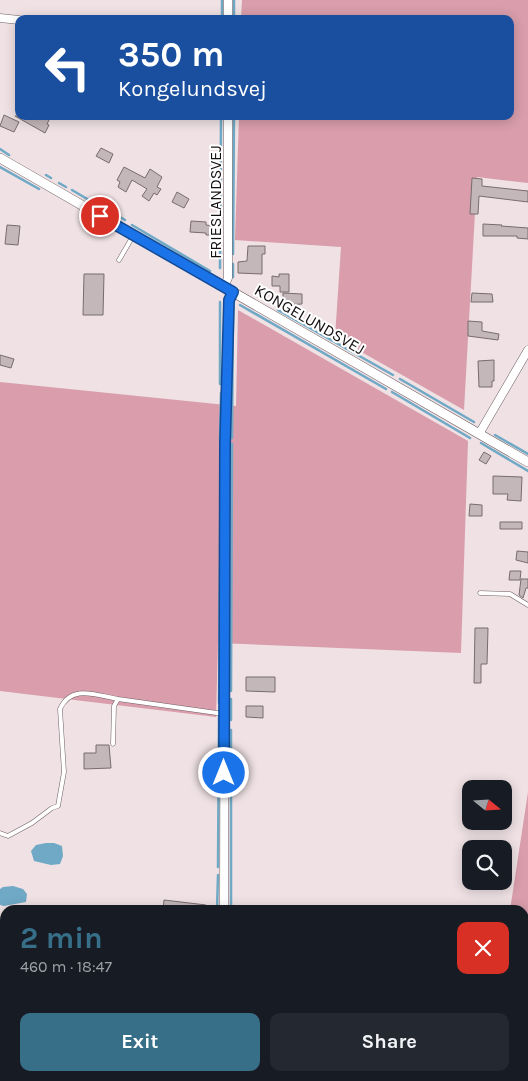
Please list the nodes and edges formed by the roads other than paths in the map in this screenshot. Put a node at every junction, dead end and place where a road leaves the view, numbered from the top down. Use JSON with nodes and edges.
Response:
{"nodes":[{"id":1,"x":228,"y":0,"type":"edge"},
{"id":2,"x":228,"y":15,"type":"edge"},
{"id":3,"x":0,"y":18,"type":"edge"},
{"id":4,"x":15,"y":20,"type":"edge"},
{"id":5,"x":228,"y":120,"type":"edge"},
{"id":6,"x":0,"y":158,"type":"edge"},
{"id":7,"x":133,"y":234,"type":"junction"},
{"id":8,"x":119,"y":260,"type":"dead end"},
{"id":9,"x":224,"y":287,"type":"junction"},
{"id":10,"x":233,"y":292,"type":"junction"},
{"id":11,"x":528,"y":350,"type":"edge"},
{"id":12,"x":479,"y":434,"type":"junction"},
{"id":13,"x":528,"y":462,"type":"edge"},
{"id":14,"x":480,"y":593,"type":"dead end"},
{"id":15,"x":528,"y":605,"type":"edge"},
{"id":16,"x":118,"y":699,"type":"junction"},
{"id":17,"x":224,"y":714,"type":"junction"},
{"id":18,"x":113,"y":744,"type":"dead end"},
{"id":19,"x":0,"y":833,"type":"edge"},
{"id":20,"x":224,"y":905,"type":"edge"}],
"edges":[{"from":1,"to":2,"type":"street"},
{"from":3,"to":4,"type":"street"},
{"from":5,"to":9,"type":"street","name":"FRIESLANDSVEJ"},
{"from":6,"to":7,"type":"street","name":"KONGELUNDSVEJ"},
{"from":7,"to":8,"type":"lane"},
{"from":7,"to":9,"type":"street","name":"KONGELUNDSVEJ"},
{"from":9,"to":10,"type":"street","name":"KONGELUNDSVEJ"},
{"from":10,"to":12,"type":"street","name":"KONGELUNDSVEJ"},
{"from":10,"to":17,"type":"street"},
{"from":11,"to":12,"type":"street"},
{"from":12,"to":13,"type":"street","name":"KONGELUNDSVEJ"},
{"from":14,"to":15,"type":"lane"},
{"from":16,"to":17,"type":"lane"},
{"from":16,"to":18,"type":"lane"},
{"from":16,"to":19,"type":"lane"},
{"from":17,"to":20,"type":"street"}]}
